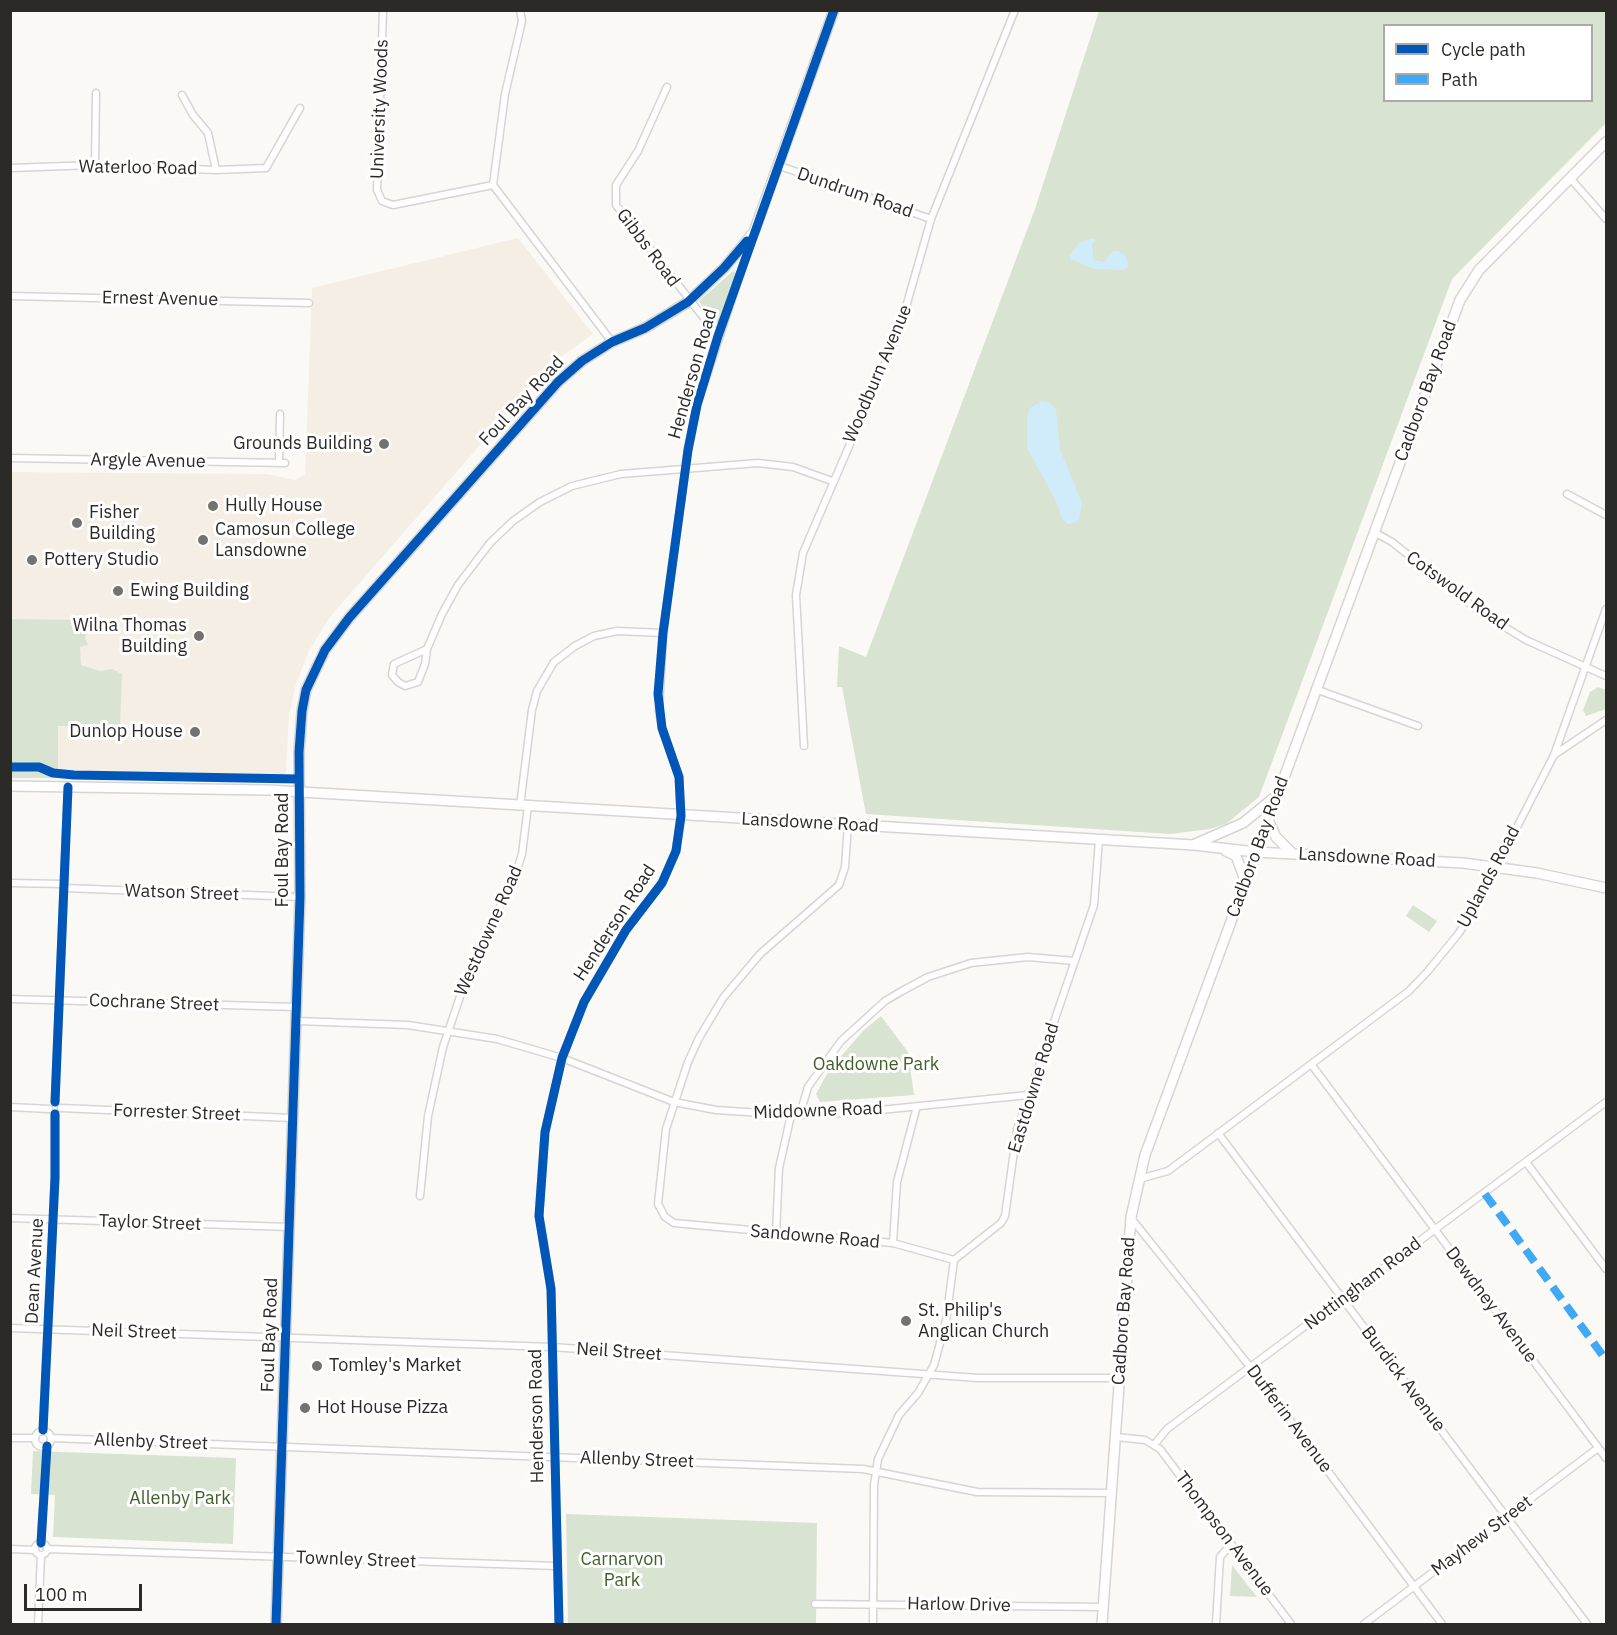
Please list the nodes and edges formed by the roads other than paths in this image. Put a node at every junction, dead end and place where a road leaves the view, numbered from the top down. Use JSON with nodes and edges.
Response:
{"nodes":[{"id":1,"x":383,"y":10,"type":"edge"},
{"id":2,"x":520,"y":10,"type":"edge"},
{"id":3,"x":834,"y":10,"type":"edge"},
{"id":4,"x":1015,"y":10,"type":"edge"},
{"id":5,"x":666,"y":87,"type":"dead end"},
{"id":6,"x":96,"y":93,"type":"dead end"},
{"id":7,"x":182,"y":95,"type":"dead end"},
{"id":8,"x":300,"y":108,"type":"dead end"},
{"id":9,"x":1606,"y":142,"type":"edge"},
{"id":10,"x":95,"y":165,"type":"junction"},
{"id":11,"x":780,"y":166,"type":"junction"},
{"id":12,"x":10,"y":168,"type":"edge"},
{"id":13,"x":216,"y":170,"type":"junction"},
{"id":14,"x":1570,"y":178,"type":"junction"},
{"id":15,"x":493,"y":185,"type":"junction"},
{"id":16,"x":931,"y":219,"type":"junction"},
{"id":17,"x":1606,"y":219,"type":"edge"},
{"id":18,"x":754,"y":232,"type":"junction"},
{"id":19,"x":10,"y":296,"type":"edge"},
{"id":20,"x":688,"y":302,"type":"junction"},
{"id":21,"x":309,"y":303,"type":"dead end"},
{"id":22,"x":718,"y":336,"type":"junction"},
{"id":23,"x":612,"y":342,"type":"junction"},
{"id":24,"x":280,"y":414,"type":"dead end"},
{"id":25,"x":10,"y":458,"type":"edge"},
{"id":26,"x":686,"y":469,"type":"junction"},
{"id":27,"x":832,"y":481,"type":"junction"},
{"id":28,"x":1567,"y":494,"type":"dead end"},
{"id":29,"x":1606,"y":515,"type":"edge"},
{"id":30,"x":1374,"y":532,"type":"junction"},
{"id":31,"x":1606,"y":609,"type":"edge"},
{"id":32,"x":663,"y":633,"type":"junction"},
{"id":33,"x":427,"y":649,"type":"junction"},
{"id":34,"x":1585,"y":668,"type":"junction"},
{"id":35,"x":1606,"y":676,"type":"edge"},
{"id":36,"x":1315,"y":689,"type":"junction"},
{"id":37,"x":1606,"y":720,"type":"edge"},
{"id":38,"x":1418,"y":726,"type":"dead end"},
{"id":39,"x":804,"y":746,"type":"dead end"},
{"id":40,"x":1554,"y":755,"type":"junction"},
{"id":41,"x":10,"y":786,"type":"edge"},
{"id":42,"x":68,"y":787,"type":"junction"},
{"id":43,"x":299,"y":793,"type":"junction"},
{"id":44,"x":1277,"y":796,"type":"junction"},
{"id":45,"x":524,"y":806,"type":"junction"},
{"id":46,"x":681,"y":816,"type":"junction"},
{"id":47,"x":1268,"y":819,"type":"junction"},
{"id":48,"x":848,"y":825,"type":"junction"},
{"id":49,"x":1099,"y":840,"type":"junction"},
{"id":50,"x":1194,"y":845,"type":"junction"},
{"id":51,"x":1213,"y":847,"type":"junction"},
{"id":52,"x":1256,"y":852,"type":"junction"},
{"id":53,"x":1292,"y":854,"type":"junction"},
{"id":54,"x":1496,"y":868,"type":"junction"},
{"id":55,"x":1245,"y":880,"type":"junction"},
{"id":56,"x":10,"y":883,"type":"edge"},
{"id":57,"x":64,"y":886,"type":"junction"},
{"id":58,"x":1606,"y":888,"type":"edge"},
{"id":59,"x":300,"y":897,"type":"junction"},
{"id":60,"x":1075,"y":961,"type":"junction"},
{"id":61,"x":10,"y":999,"type":"edge"},
{"id":62,"x":59,"y":1000,"type":"junction"},
{"id":63,"x":297,"y":1007,"type":"junction"},
{"id":64,"x":297,"y":1021,"type":"junction"},
{"id":65,"x":449,"y":1029,"type":"junction"},
{"id":66,"x":562,"y":1058,"type":"junction"},
{"id":67,"x":1311,"y":1064,"type":"junction"},
{"id":68,"x":1028,"y":1095,"type":"junction"},
{"id":69,"x":55,"y":1102,"type":"junction"},
{"id":70,"x":674,"y":1102,"type":"junction"},
{"id":71,"x":1606,"y":1102,"type":"edge"},
{"id":72,"x":917,"y":1106,"type":"junction"},
{"id":73,"x":10,"y":1107,"type":"edge"},
{"id":74,"x":61,"y":1108,"type":"junction"},
{"id":75,"x":49,"y":1109,"type":"junction"},
{"id":76,"x":55,"y":1114,"type":"junction"},
{"id":77,"x":800,"y":1114,"type":"junction"},
{"id":78,"x":791,"y":1115,"type":"junction"},
{"id":79,"x":292,"y":1118,"type":"junction"},
{"id":80,"x":1218,"y":1133,"type":"junction"},
{"id":81,"x":1526,"y":1162,"type":"junction"},
{"id":82,"x":1138,"y":1179,"type":"junction"},
{"id":83,"x":420,"y":1196,"type":"dead end"},
{"id":84,"x":1131,"y":1217,"type":"junction"},
{"id":85,"x":10,"y":1218,"type":"edge"},
{"id":86,"x":54,"y":1220,"type":"junction"},
{"id":87,"x":290,"y":1227,"type":"junction"},
{"id":88,"x":1435,"y":1230,"type":"junction"},
{"id":89,"x":776,"y":1234,"type":"junction"},
{"id":90,"x":893,"y":1243,"type":"junction"},
{"id":91,"x":954,"y":1260,"type":"junction"},
{"id":92,"x":1606,"y":1269,"type":"edge"},
{"id":93,"x":1343,"y":1299,"type":"junction"},
{"id":94,"x":10,"y":1328,"type":"edge"},
{"id":95,"x":49,"y":1330,"type":"junction"},
{"id":96,"x":286,"y":1337,"type":"junction"},
{"id":97,"x":552,"y":1347,"type":"junction"},
{"id":98,"x":1251,"y":1368,"type":"junction"},
{"id":99,"x":930,"y":1375,"type":"junction"},
{"id":100,"x":1119,"y":1378,"type":"junction"},
{"id":101,"x":43,"y":1430,"type":"junction"},
{"id":102,"x":1116,"y":1437,"type":"junction"},
{"id":103,"x":10,"y":1438,"type":"edge"},
{"id":104,"x":34,"y":1438,"type":"junction"},
{"id":105,"x":52,"y":1438,"type":"junction"},
{"id":106,"x":1154,"y":1444,"type":"junction"},
{"id":107,"x":282,"y":1447,"type":"junction"},
{"id":108,"x":1598,"y":1448,"type":"junction"},
{"id":109,"x":555,"y":1457,"type":"junction"},
{"id":110,"x":1606,"y":1458,"type":"edge"},
{"id":111,"x":875,"y":1470,"type":"junction"},
{"id":112,"x":1111,"y":1493,"type":"junction"},
{"id":113,"x":43,"y":1508,"type":"dead end"},
{"id":114,"x":1507,"y":1517,"type":"junction"},
{"id":115,"x":41,"y":1543,"type":"junction"},
{"id":116,"x":1231,"y":1544,"type":"junction"},
{"id":117,"x":10,"y":1549,"type":"edge"},
{"id":118,"x":47,"y":1549,"type":"junction"},
{"id":119,"x":35,"y":1550,"type":"junction"},
{"id":120,"x":41,"y":1555,"type":"junction"},
{"id":121,"x":279,"y":1557,"type":"junction"},
{"id":122,"x":557,"y":1566,"type":"junction"},
{"id":123,"x":1414,"y":1587,"type":"junction"},
{"id":124,"x":815,"y":1604,"type":"dead end"},
{"id":125,"x":873,"y":1604,"type":"junction"},
{"id":126,"x":1103,"y":1607,"type":"junction"},
{"id":127,"x":38,"y":1624,"type":"edge"},
{"id":128,"x":276,"y":1624,"type":"edge"},
{"id":129,"x":559,"y":1624,"type":"edge"},
{"id":130,"x":873,"y":1624,"type":"edge"},
{"id":131,"x":1102,"y":1624,"type":"edge"},
{"id":132,"x":1216,"y":1624,"type":"edge"},
{"id":133,"x":1291,"y":1624,"type":"edge"},
{"id":134,"x":1364,"y":1624,"type":"edge"},
{"id":135,"x":1442,"y":1624,"type":"edge"},
{"id":136,"x":1587,"y":1624,"type":"edge"}],
"edges":[{"from":1,"to":15,"type":"street","name":"University Woods"},
{"from":2,"to":15,"type":"street"},
{"from":3,"to":11,"type":"main road","name":"Henderson Road"},
{"from":4,"to":16,"type":"street","name":"Woodburn Avenue"},
{"from":5,"to":20,"type":"street","name":"Gibbs Road"},
{"from":6,"to":10,"type":"street"},
{"from":7,"to":13,"type":"street"},
{"from":8,"to":13,"type":"street","name":"Waterloo Road"},
{"from":9,"to":14,"type":"main road","name":"Cadboro Bay Road"},
{"from":10,"to":12,"type":"street","name":"Waterloo Road"},
{"from":10,"to":13,"type":"street","name":"Waterloo Road"},
{"from":11,"to":16,"type":"street","name":"Dundrum Road"},
{"from":11,"to":18,"type":"main road","name":"Henderson Road"},
{"from":14,"to":17,"type":"street"},
{"from":14,"to":30,"type":"main road","name":"Cadboro Bay Road"},
{"from":15,"to":23,"type":"street"},
{"from":16,"to":27,"type":"street","name":"Woodburn Avenue"},
{"from":18,"to":20,"type":"main road","name":"Foul Bay Road"},
{"from":18,"to":22,"type":"street","name":"Henderson Road"},
{"from":19,"to":21,"type":"street","name":"Ernest Avenue"},
{"from":20,"to":22,"type":"street","name":"Gibbs Road"},
{"from":20,"to":23,"type":"main road","name":"Foul Bay Road"},
{"from":22,"to":26,"type":"street","name":"Henderson Road"},
{"from":23,"to":43,"type":"main road","name":"Foul Bay Road"},
{"from":24,"to":25,"type":"street","name":"Argyle Avenue"},
{"from":26,"to":27,"type":"street"},
{"from":26,"to":32,"type":"street","name":"Henderson Road"},
{"from":26,"to":33,"type":"street"},
{"from":27,"to":39,"type":"street","name":"Woodburn Avenue"},
{"from":28,"to":29,"type":"street"},
{"from":30,"to":34,"type":"street","name":"Cotswold Road"},
{"from":30,"to":36,"type":"main road","name":"Cadboro Bay Road"},
{"from":31,"to":34,"type":"street","name":"Uplands Road"},
{"from":32,"to":45,"type":"street","name":"Westdowne Road"},
{"from":32,"to":46,"type":"street","name":"Henderson Road"},
{"from":33,"to":33,"type":"street"},
{"from":34,"to":35,"type":"street","name":"Cotswold Road"},
{"from":34,"to":40,"type":"street","name":"Uplands Road"},
{"from":36,"to":38,"type":"street"},
{"from":36,"to":44,"type":"main road","name":"Cadboro Bay Road"},
{"from":37,"to":40,"type":"street"},
{"from":40,"to":54,"type":"street","name":"Uplands Road"},
{"from":41,"to":42,"type":"main road","name":"Lansdowne Road"},
{"from":42,"to":43,"type":"main road","name":"Lansdowne Road"},
{"from":42,"to":57,"type":"street"},
{"from":43,"to":45,"type":"main road","name":"Lansdowne Road"},
{"from":43,"to":59,"type":"main road","name":"Foul Bay Road"},
{"from":44,"to":47,"type":"main road","name":"Cadboro Bay Road"},
{"from":44,"to":50,"type":"main road"},
{"from":45,"to":46,"type":"main road","name":"Lansdowne Road"},
{"from":45,"to":65,"type":"street","name":"Westdowne Road"},
{"from":46,"to":48,"type":"main road","name":"Lansdowne Road"},
{"from":46,"to":66,"type":"street","name":"Henderson Road"},
{"from":47,"to":52,"type":"main road","name":"Cadboro Bay Road"},
{"from":47,"to":53,"type":"main road"},
{"from":48,"to":49,"type":"main road","name":"Lansdowne Road"},
{"from":48,"to":70,"type":"street"},
{"from":49,"to":50,"type":"main road","name":"Lansdowne Road"},
{"from":49,"to":60,"type":"street","name":"Eastdowne Road"},
{"from":50,"to":51,"type":"main road","name":"Lansdowne Road"},
{"from":51,"to":52,"type":"main road","name":"Lansdowne Road"},
{"from":51,"to":55,"type":"main road"},
{"from":52,"to":53,"type":"main road","name":"Lansdowne Road"},
{"from":52,"to":55,"type":"main road","name":"Cadboro Bay Road"},
{"from":53,"to":54,"type":"main road","name":"Lansdowne Road"},
{"from":54,"to":58,"type":"main road","name":"Lansdowne Road"},
{"from":54,"to":67,"type":"street","name":"Uplands Road"},
{"from":55,"to":82,"type":"main road","name":"Cadboro Bay Road"},
{"from":56,"to":57,"type":"street","name":"Watson Street"},
{"from":57,"to":59,"type":"street","name":"Watson Street"},
{"from":57,"to":62,"type":"street"},
{"from":59,"to":63,"type":"main road","name":"Foul Bay Road"},
{"from":60,"to":68,"type":"street","name":"Eastdowne Road"},
{"from":60,"to":77,"type":"street"},
{"from":61,"to":62,"type":"street","name":"Cochrane Street"},
{"from":62,"to":63,"type":"street","name":"Cochrane Street"},
{"from":62,"to":69,"type":"street"},
{"from":63,"to":64,"type":"main road","name":"Foul Bay Road"},
{"from":64,"to":65,"type":"street","name":"Middowne Road"},
{"from":64,"to":79,"type":"main road","name":"Foul Bay Road"},
{"from":65,"to":66,"type":"street","name":"Middowne Road"},
{"from":65,"to":83,"type":"street","name":"Westdowne Road"},
{"from":66,"to":70,"type":"street","name":"Middowne Road"},
{"from":66,"to":97,"type":"street","name":"Henderson Road"},
{"from":67,"to":80,"type":"street","name":"Uplands Road"},
{"from":67,"to":88,"type":"street","name":"Dewdney Avenue"},
{"from":68,"to":72,"type":"street","name":"Middowne Road"},
{"from":68,"to":91,"type":"street","name":"Eastdowne Road"},
{"from":69,"to":74,"type":"street"},
{"from":69,"to":75,"type":"street"},
{"from":70,"to":78,"type":"street","name":"Middowne Road"},
{"from":70,"to":89,"type":"street","name":"Sandowne Road"},
{"from":71,"to":81,"type":"street","name":"Nottingham Road"},
{"from":72,"to":77,"type":"street","name":"Middowne Road"},
{"from":72,"to":90,"type":"street"},
{"from":73,"to":75,"type":"street"},
{"from":74,"to":76,"type":"street"},
{"from":74,"to":79,"type":"street","name":"Forrester Street"},
{"from":75,"to":76,"type":"street"},
{"from":76,"to":86,"type":"street","name":"Dean Avenue"},
{"from":77,"to":78,"type":"street","name":"Middowne Road"},
{"from":78,"to":89,"type":"street"},
{"from":79,"to":87,"type":"main road","name":"Foul Bay Road"},
{"from":80,"to":82,"type":"street","name":"Uplands Road"},
{"from":80,"to":93,"type":"street","name":"Burdick Avenue"},
{"from":81,"to":88,"type":"street","name":"Nottingham Road"},
{"from":81,"to":92,"type":"street"},
{"from":82,"to":84,"type":"main road","name":"Cadboro Bay Road"},
{"from":84,"to":98,"type":"street","name":"Dufferin Avenue"},
{"from":84,"to":100,"type":"main road","name":"Cadboro Bay Road"},
{"from":85,"to":86,"type":"street","name":"Taylor Street"},
{"from":86,"to":87,"type":"street","name":"Taylor Street"},
{"from":86,"to":95,"type":"street","name":"Dean Avenue"},
{"from":87,"to":96,"type":"main road","name":"Foul Bay Road"},
{"from":88,"to":93,"type":"street","name":"Nottingham Road"},
{"from":88,"to":108,"type":"street","name":"Dewdney Avenue"},
{"from":89,"to":90,"type":"street","name":"Sandowne Road"},
{"from":90,"to":91,"type":"street","name":"Sandowne Road"},
{"from":91,"to":99,"type":"street"},
{"from":93,"to":98,"type":"street","name":"Nottingham Road"},
{"from":93,"to":114,"type":"street","name":"Burdick Avenue"},
{"from":94,"to":95,"type":"street","name":"Neil Street"},
{"from":95,"to":96,"type":"street","name":"Neil Street"},
{"from":95,"to":101,"type":"street","name":"Dean Avenue"},
{"from":96,"to":97,"type":"street","name":"Neil Street"},
{"from":96,"to":107,"type":"main road","name":"Foul Bay Road"},
{"from":97,"to":99,"type":"street","name":"Neil Street"},
{"from":97,"to":109,"type":"street","name":"Henderson Road"},
{"from":98,"to":106,"type":"street","name":"Nottingham Road"},
{"from":98,"to":123,"type":"street","name":"Dufferin Avenue"},
{"from":99,"to":100,"type":"street","name":"Neil Street"},
{"from":99,"to":111,"type":"street"},
{"from":100,"to":102,"type":"main road","name":"Cadboro Bay Road"},
{"from":101,"to":104,"type":"street"},
{"from":101,"to":105,"type":"street"},
{"from":102,"to":106,"type":"street"},
{"from":102,"to":112,"type":"main road","name":"Cadboro Bay Road"},
{"from":103,"to":104,"type":"street"},
{"from":104,"to":105,"type":"street"},
{"from":105,"to":107,"type":"street","name":"Allenby Street"},
{"from":106,"to":116,"type":"street","name":"Thompson Avenue"},
{"from":107,"to":109,"type":"street","name":"Allenby Street"},
{"from":107,"to":121,"type":"main road","name":"Foul Bay Road"},
{"from":108,"to":110,"type":"street","name":"Dewdney Avenue"},
{"from":108,"to":114,"type":"street","name":"Mayhew Street"},
{"from":109,"to":111,"type":"street","name":"Allenby Street"},
{"from":109,"to":122,"type":"street","name":"Henderson Road"},
{"from":111,"to":112,"type":"street","name":"Allenby Street"},
{"from":111,"to":125,"type":"street"},
{"from":112,"to":126,"type":"main road","name":"Cadboro Bay Road"},
{"from":113,"to":115,"type":"street"},
{"from":114,"to":123,"type":"street","name":"Mayhew Street"},
{"from":114,"to":136,"type":"street","name":"Burdick Avenue"},
{"from":115,"to":118,"type":"street"},
{"from":115,"to":119,"type":"street"},
{"from":116,"to":132,"type":"street"},
{"from":116,"to":133,"type":"street","name":"Thompson Avenue"},
{"from":117,"to":119,"type":"street"},
{"from":118,"to":120,"type":"street"},
{"from":118,"to":121,"type":"street","name":"Townley Street"},
{"from":119,"to":120,"type":"street"},
{"from":120,"to":127,"type":"street"},
{"from":121,"to":122,"type":"street","name":"Townley Street"},
{"from":121,"to":128,"type":"main road","name":"Foul Bay Road"},
{"from":122,"to":129,"type":"street","name":"Henderson Road"},
{"from":123,"to":134,"type":"street","name":"Mayhew Street"},
{"from":123,"to":135,"type":"street","name":"Dufferin Avenue"},
{"from":124,"to":125,"type":"street","name":"Harlow Drive"},
{"from":125,"to":126,"type":"street","name":"Harlow Drive"},
{"from":125,"to":130,"type":"street"},
{"from":126,"to":131,"type":"main road","name":"Cadboro Bay Road"}]}
